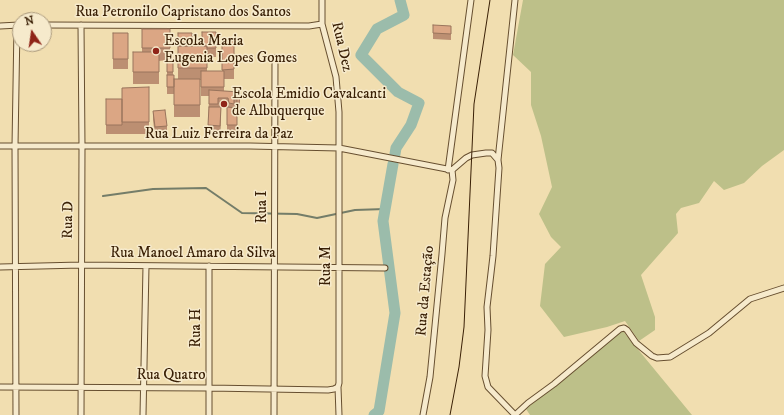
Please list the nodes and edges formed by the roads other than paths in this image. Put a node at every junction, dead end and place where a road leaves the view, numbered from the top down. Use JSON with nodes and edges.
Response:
{"nodes":[{"id":1,"x":322,"y":0,"type":"edge"},
{"id":2,"x":471,"y":0,"type":"edge"},
{"id":3,"x":515,"y":0,"type":"edge"},
{"id":4,"x":322,"y":24,"type":"junction"},
{"id":5,"x":12,"y":25,"type":"edge"},
{"id":6,"x":52,"y":25,"type":"edge"},
{"id":7,"x":81,"y":25,"type":"junction"},
{"id":8,"x":0,"y":26,"type":"edge"},
{"id":9,"x":17,"y":52,"type":"edge"},
{"id":10,"x":275,"y":58,"type":"dead end"},
{"id":11,"x":0,"y":146,"type":"edge"},
{"id":12,"x":15,"y":146,"type":"junction"},
{"id":13,"x":82,"y":147,"type":"junction"},
{"id":14,"x":274,"y":147,"type":"junction"},
{"id":15,"x":339,"y":148,"type":"junction"},
{"id":16,"x":498,"y":160,"type":"junction"},
{"id":17,"x":450,"y":170,"type":"junction"},
{"id":18,"x":81,"y":265,"type":"junction"},
{"id":19,"x":146,"y":266,"type":"junction"},
{"id":20,"x":209,"y":266,"type":"junction"},
{"id":21,"x":275,"y":266,"type":"junction"},
{"id":22,"x":0,"y":267,"type":"edge"},
{"id":23,"x":16,"y":267,"type":"junction"},
{"id":24,"x":338,"y":268,"type":"junction"},
{"id":25,"x":385,"y":268,"type":"dead end"},
{"id":26,"x":784,"y":288,"type":"edge"},
{"id":27,"x":338,"y":385,"type":"junction"},
{"id":28,"x":0,"y":387,"type":"edge"},
{"id":29,"x":16,"y":387,"type":"junction"},
{"id":30,"x":81,"y":388,"type":"junction"},
{"id":31,"x":143,"y":388,"type":"junction"},
{"id":32,"x":210,"y":388,"type":"junction"},
{"id":33,"x":274,"y":389,"type":"junction"},
{"id":34,"x":16,"y":415,"type":"edge"},
{"id":35,"x":81,"y":415,"type":"edge"},
{"id":36,"x":143,"y":415,"type":"edge"},
{"id":37,"x":209,"y":415,"type":"edge"},
{"id":38,"x":274,"y":415,"type":"edge"},
{"id":39,"x":339,"y":415,"type":"edge"},
{"id":40,"x":423,"y":415,"type":"edge"},
{"id":41,"x":515,"y":415,"type":"edge"}],
"edges":[{"from":1,"to":4,"type":"street","name":"Rua Dez"},
{"from":2,"to":17,"type":"street","name":"Rua da Estação"},
{"from":3,"to":16,"type":"street"},
{"from":4,"to":7,"type":"street","name":"Rua Petronilo Capristano dos Santos"},
{"from":4,"to":15,"type":"street","name":"Rua Dez"},
{"from":5,"to":8,"type":"street"},
{"from":6,"to":7,"type":"street","name":"Rua Petronilo Capristano dos Santos"},
{"from":7,"to":13,"type":"street","name":"Rua D"},
{"from":9,"to":12,"type":"street"},
{"from":10,"to":14,"type":"street"},
{"from":11,"to":12,"type":"street","name":"Rua Luiz Ferreira da Paz"},
{"from":12,"to":13,"type":"street","name":"Rua Luiz Ferreira da Paz"},
{"from":12,"to":23,"type":"street"},
{"from":13,"to":14,"type":"street","name":"Rua Luiz Ferreira da Paz"},
{"from":13,"to":18,"type":"street","name":"Rua D"},
{"from":14,"to":15,"type":"street","name":"Rua Luiz Ferreira da Paz"},
{"from":14,"to":21,"type":"street","name":"Rua I"},
{"from":15,"to":17,"type":"street","name":"Rua Luiz Ferreira da Paz"},
{"from":15,"to":24,"type":"street","name":"Rua M"},
{"from":16,"to":17,"type":"street"},
{"from":16,"to":41,"type":"street"},
{"from":17,"to":40,"type":"street","name":"Rua da Estação"},
{"from":18,"to":19,"type":"street","name":"Rua Manoel Amaro da Silva"},
{"from":18,"to":23,"type":"street","name":"Rua Manoel Amaro da Silva"},
{"from":18,"to":30,"type":"street","name":"Rua D"},
{"from":19,"to":20,"type":"street","name":"Rua Manoel Amaro da Silva"},
{"from":19,"to":31,"type":"street"},
{"from":20,"to":21,"type":"street","name":"Rua Manoel Amaro da Silva"},
{"from":20,"to":32,"type":"street","name":"Rua H"},
{"from":21,"to":24,"type":"street","name":"Rua Manoel Amaro da Silva"},
{"from":21,"to":33,"type":"street","name":"Rua I"},
{"from":22,"to":23,"type":"street","name":"Rua Manoel Amaro da Silva"},
{"from":23,"to":29,"type":"street"},
{"from":24,"to":25,"type":"street","name":"Rua Manoel Amaro da Silva"},
{"from":24,"to":27,"type":"street","name":"Rua M"},
{"from":26,"to":41,"type":"street"},
{"from":27,"to":33,"type":"street","name":"Rua Quatro"},
{"from":27,"to":39,"type":"street","name":"Rua M"},
{"from":28,"to":29,"type":"street","name":"Rua Quatro"},
{"from":29,"to":30,"type":"street","name":"Rua Quatro"},
{"from":29,"to":34,"type":"street"},
{"from":30,"to":31,"type":"street","name":"Rua Quatro"},
{"from":30,"to":35,"type":"street","name":"Rua D"},
{"from":31,"to":32,"type":"street","name":"Rua Quatro"},
{"from":31,"to":36,"type":"street"},
{"from":32,"to":33,"type":"street","name":"Rua Quatro"},
{"from":32,"to":37,"type":"street","name":"Rua H"},
{"from":33,"to":38,"type":"street","name":"Rua I"}]}
